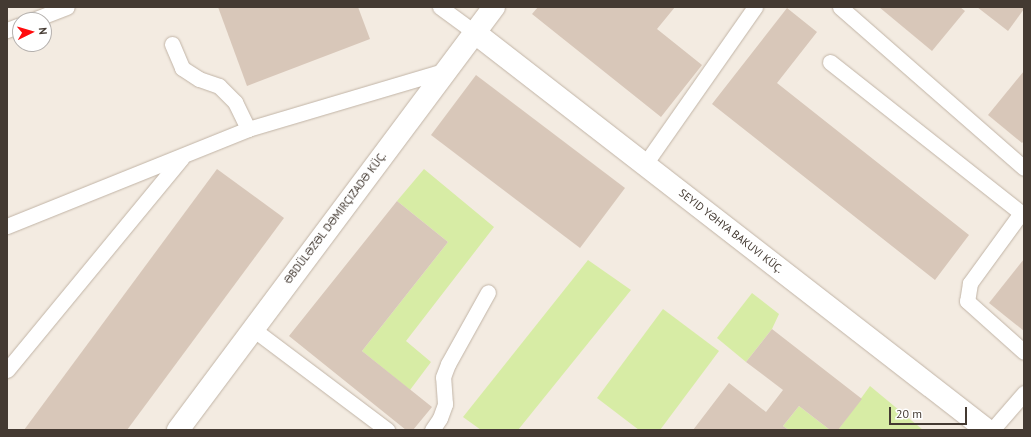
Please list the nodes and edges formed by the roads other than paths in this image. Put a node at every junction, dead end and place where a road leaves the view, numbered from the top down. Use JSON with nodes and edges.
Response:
{"nodes":[{"id":1,"x":67,"y":7,"type":"edge"},
{"id":2,"x":440,"y":7,"type":"edge"},
{"id":3,"x":494,"y":7,"type":"edge"},
{"id":4,"x":755,"y":7,"type":"edge"},
{"id":5,"x":840,"y":7,"type":"edge"},
{"id":6,"x":52,"y":13,"type":"edge"},
{"id":7,"x":474,"y":32,"type":"junction"},
{"id":8,"x":172,"y":44,"type":"dead end"},
{"id":9,"x":830,"y":62,"type":"dead end"},
{"id":10,"x":447,"y":70,"type":"junction"},
{"id":11,"x":248,"y":129,"type":"junction"},
{"id":12,"x":183,"y":157,"type":"junction"},
{"id":13,"x":645,"y":164,"type":"junction"},
{"id":14,"x":1024,"y":168,"type":"edge"},
{"id":15,"x":1023,"y":209,"type":"edge"},
{"id":16,"x":7,"y":226,"type":"edge"},
{"id":17,"x":488,"y":292,"type":"dead end"},
{"id":18,"x":253,"y":329,"type":"junction"},
{"id":19,"x":1024,"y":352,"type":"edge"},
{"id":20,"x":7,"y":370,"type":"edge"},
{"id":21,"x":1024,"y":393,"type":"edge"},
{"id":22,"x":178,"y":430,"type":"edge"},
{"id":23,"x":387,"y":430,"type":"edge"},
{"id":24,"x":432,"y":430,"type":"edge"},
{"id":25,"x":987,"y":430,"type":"edge"},
{"id":26,"x":992,"y":430,"type":"edge"}],
"edges":[{"from":1,"to":6,"type":"lane"},
{"from":2,"to":7,"type":"lane"},
{"from":3,"to":7,"type":"street","name":"ƏBDÜLƏZƏL DƏMIRÇIZADƏ KÜÇ."},
{"from":4,"to":13,"type":"lane"},
{"from":5,"to":14,"type":"lane"},
{"from":7,"to":10,"type":"street","name":"ƏBDÜLƏZƏL DƏMIRÇIZADƏ KÜÇ."},
{"from":7,"to":13,"type":"street","name":"SEYID YƏHYA BAKUVI KÜÇ."},
{"from":8,"to":11,"type":"lane"},
{"from":9,"to":15,"type":"lane"},
{"from":10,"to":11,"type":"lane"},
{"from":10,"to":18,"type":"street","name":"ƏBDÜLƏZƏL DƏMIRÇIZADƏ KÜÇ."},
{"from":11,"to":12,"type":"lane"},
{"from":12,"to":16,"type":"lane"},
{"from":12,"to":20,"type":"lane"},
{"from":13,"to":25,"type":"street","name":"SEYID YƏHYA BAKUVI KÜÇ."},
{"from":15,"to":19,"type":"lane"},
{"from":17,"to":24,"type":"lane"},
{"from":18,"to":22,"type":"street","name":"ƏBDÜLƏZƏL DƏMIRÇIZADƏ KÜÇ."},
{"from":18,"to":23,"type":"lane"},
{"from":21,"to":26,"type":"lane"}]}
